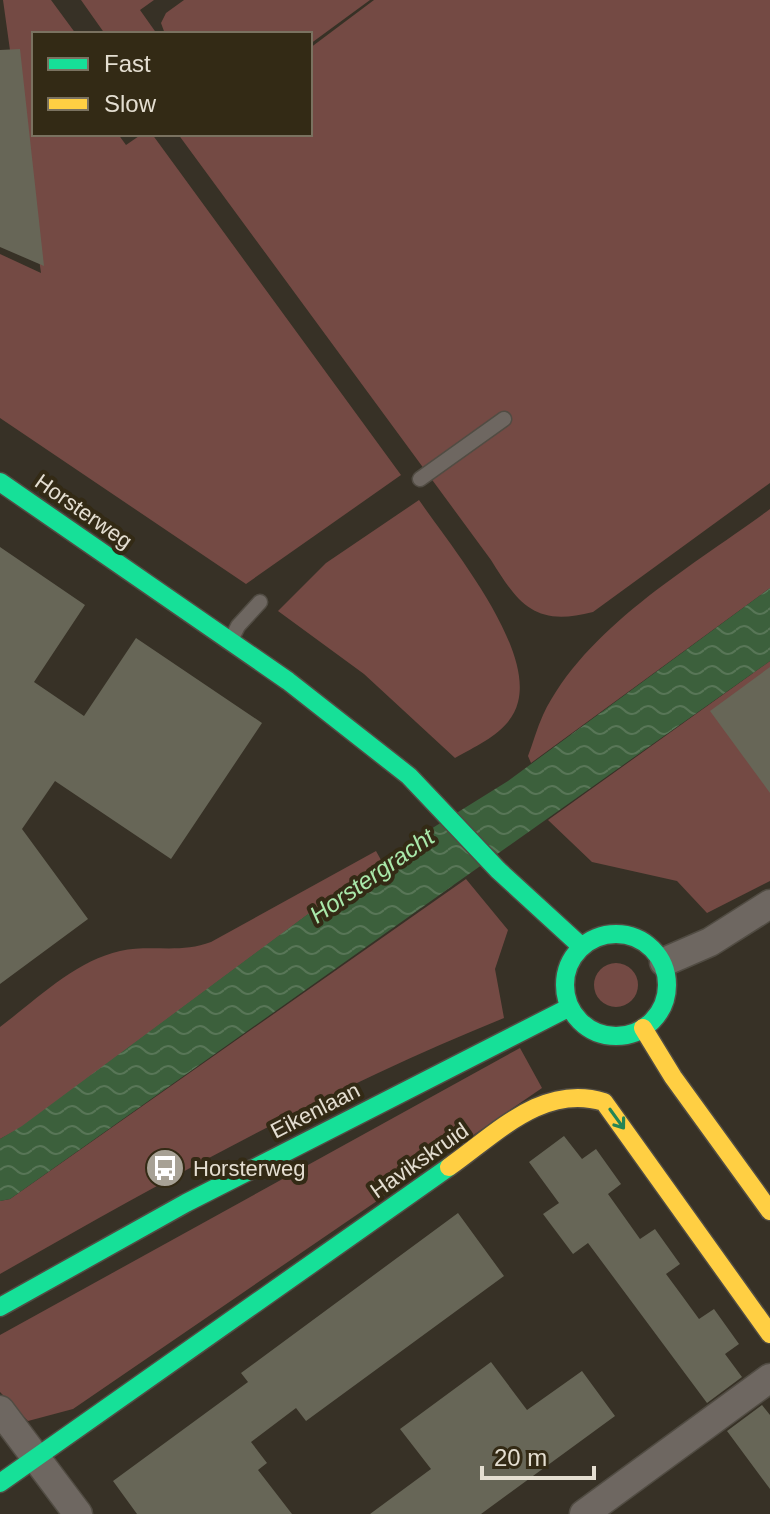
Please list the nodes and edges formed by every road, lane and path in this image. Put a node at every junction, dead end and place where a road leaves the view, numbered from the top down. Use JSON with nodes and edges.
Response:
{"nodes":[{"id":1,"x":504,"y":419,"type":"dead end"},
{"id":2,"x":420,"y":479,"type":"dead end"},
{"id":3,"x":0,"y":482,"type":"edge"},
{"id":4,"x":260,"y":602,"type":"dead end"},
{"id":5,"x":231,"y":641,"type":"junction"},
{"id":6,"x":770,"y":904,"type":"edge"},
{"id":7,"x":582,"y":947,"type":"junction"},
{"id":8,"x":664,"y":962,"type":"junction"},
{"id":9,"x":570,"y":1007,"type":"junction"},
{"id":10,"x":643,"y":1028,"type":"junction"},
{"id":11,"x":770,"y":1211,"type":"edge"},
{"id":12,"x":0,"y":1307,"type":"edge"},
{"id":13,"x":770,"y":1334,"type":"edge"},
{"id":14,"x":770,"y":1378,"type":"edge"},
{"id":15,"x":0,"y":1410,"type":"edge"},
{"id":16,"x":35,"y":1457,"type":"junction"},
{"id":17,"x":0,"y":1483,"type":"edge"},
{"id":18,"x":78,"y":1514,"type":"edge"},
{"id":19,"x":584,"y":1514,"type":"edge"}],
"edges":[{"from":1,"to":2,"type":"lane"},
{"from":3,"to":5,"type":"street","name":"Horsterweg"},
{"from":4,"to":5,"type":"lane"},
{"from":5,"to":7,"type":"street","name":"Horsterweg"},
{"from":6,"to":8,"type":"street"},
{"from":7,"to":8,"type":"street"},
{"from":7,"to":9,"type":"street"},
{"from":8,"to":10,"type":"street"},
{"from":9,"to":10,"type":"street"},
{"from":9,"to":12,"type":"street","name":"Eikenlaan"},
{"from":10,"to":11,"type":"street"},
{"from":16,"to":13,"type":"street","name":"Havikskruid","one_way":true},
{"from":14,"to":19,"type":"street"},
{"from":15,"to":16,"type":"street"},
{"from":16,"to":17,"type":"street","name":"Havikskruid"},
{"from":16,"to":18,"type":"street"}]}
